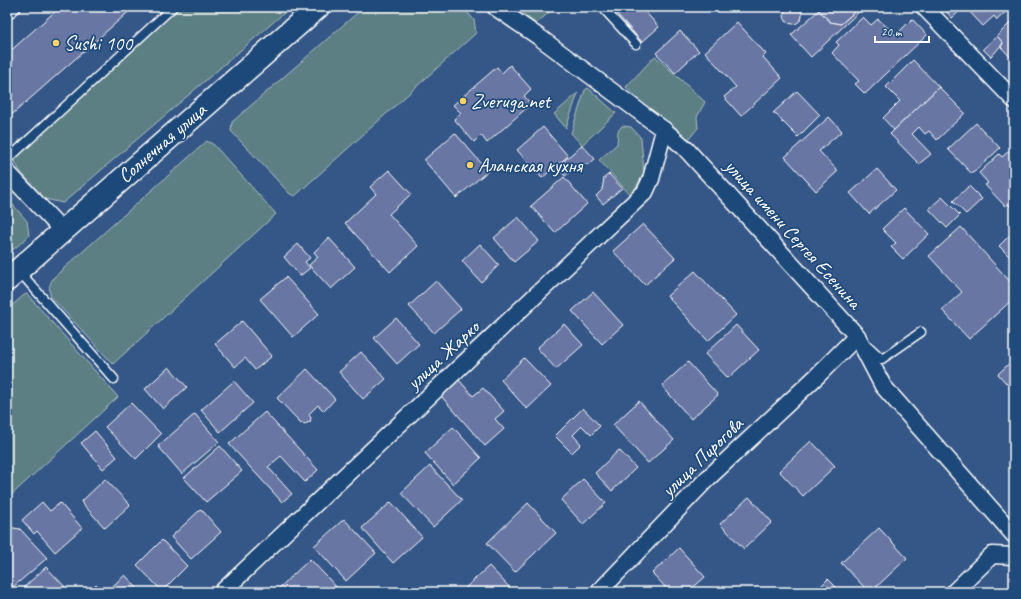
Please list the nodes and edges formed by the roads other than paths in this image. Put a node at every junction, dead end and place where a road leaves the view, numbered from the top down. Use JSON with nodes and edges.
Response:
{"nodes":[{"id":1,"x":18,"y":7,"type":"edge"},
{"id":2,"x":173,"y":7,"type":"edge"},
{"id":3,"x":318,"y":7,"type":"edge"},
{"id":4,"x":495,"y":7,"type":"edge"},
{"id":5,"x":602,"y":7,"type":"edge"},
{"id":6,"x":924,"y":7,"type":"edge"},
{"id":7,"x":7,"y":16,"type":"edge"},
{"id":8,"x":636,"y":44,"type":"dead end"},
{"id":9,"x":1014,"y":100,"type":"edge"},
{"id":10,"x":664,"y":130,"type":"junction"},
{"id":11,"x":7,"y":160,"type":"edge"},
{"id":12,"x":7,"y":172,"type":"edge"},
{"id":13,"x":63,"y":231,"type":"junction"},
{"id":14,"x":12,"y":275,"type":"edge"},
{"id":15,"x":920,"y":332,"type":"dead end"},
{"id":16,"x":857,"y":336,"type":"junction"},
{"id":17,"x":114,"y":380,"type":"dead end"},
{"id":18,"x":1014,"y":535,"type":"edge"},
{"id":19,"x":1014,"y":556,"type":"edge"},
{"id":20,"x":222,"y":592,"type":"edge"},
{"id":21,"x":599,"y":592,"type":"edge"},
{"id":22,"x":954,"y":592,"type":"edge"}],
"edges":[{"from":1,"to":7,"type":"lane"},
{"from":2,"to":11,"type":"lane"},
{"from":3,"to":13,"type":"main road","name":"Солнечная улица"},
{"from":4,"to":10,"type":"street","name":"улица имени Сергея Есенина"},
{"from":5,"to":8,"type":"lane"},
{"from":6,"to":9,"type":"street"},
{"from":10,"to":16,"type":"street","name":"улица имени Сергея Есенина"},
{"from":10,"to":20,"type":"street","name":"улица Жарко"},
{"from":12,"to":13,"type":"street"},
{"from":13,"to":14,"type":"main road","name":"Солнечная улица"},
{"from":14,"to":17,"type":"lane"},
{"from":15,"to":16,"type":"lane"},
{"from":16,"to":18,"type":"street","name":"улица имени Сергея Есенина"},
{"from":16,"to":21,"type":"street","name":"улица Пирогова"},
{"from":19,"to":22,"type":"street"}]}
